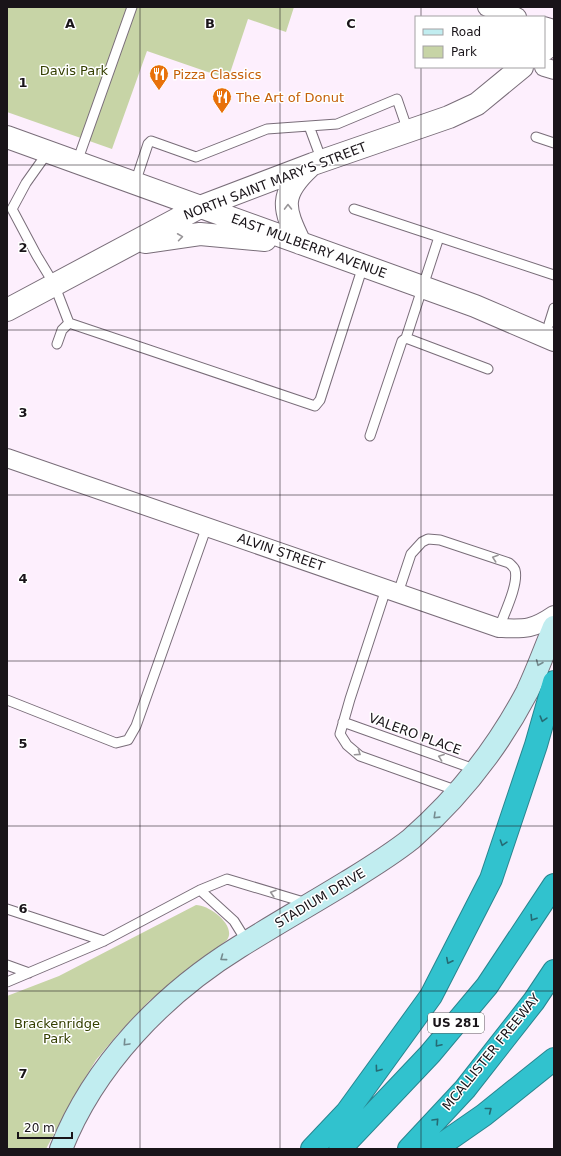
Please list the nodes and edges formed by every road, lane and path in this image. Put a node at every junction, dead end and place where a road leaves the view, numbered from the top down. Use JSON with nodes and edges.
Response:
{"nodes":[{"id":1,"x":132,"y":7,"type":"edge"},
{"id":2,"x":487,"y":7,"type":"edge"},
{"id":3,"x":514,"y":16,"type":"edge"},
{"id":4,"x":554,"y":42,"type":"edge"},
{"id":5,"x":545,"y":49,"type":"edge"},
{"id":6,"x":521,"y":68,"type":"edge"},
{"id":7,"x":309,"y":126,"type":"junction"},
{"id":8,"x":408,"y":131,"type":"junction"},
{"id":9,"x":536,"y":137,"type":"dead end"},
{"id":10,"x":8,"y":138,"type":"edge"},
{"id":11,"x":554,"y":143,"type":"edge"},
{"id":12,"x":48,"y":152,"type":"junction"},
{"id":13,"x":76,"y":162,"type":"junction"},
{"id":14,"x":317,"y":162,"type":"junction"},
{"id":15,"x":135,"y":183,"type":"junction"},
{"id":16,"x":200,"y":207,"type":"junction"},
{"id":17,"x":354,"y":209,"type":"dead end"},
{"id":18,"x":439,"y":237,"type":"junction"},
{"id":19,"x":300,"y":243,"type":"junction"},
{"id":20,"x":128,"y":244,"type":"junction"},
{"id":21,"x":363,"y":266,"type":"junction"},
{"id":22,"x":554,"y":275,"type":"edge"},
{"id":23,"x":54,"y":284,"type":"junction"},
{"id":24,"x":423,"y":288,"type":"junction"},
{"id":25,"x":7,"y":310,"type":"edge"},
{"id":26,"x":70,"y":322,"type":"junction"},
{"id":27,"x":553,"y":324,"type":"edge"},
{"id":28,"x":406,"y":338,"type":"junction"},
{"id":29,"x":57,"y":344,"type":"dead end"},
{"id":30,"x":488,"y":369,"type":"dead end"},
{"id":31,"x":370,"y":436,"type":"dead end"},
{"id":32,"x":7,"y":458,"type":"edge"},
{"id":33,"x":206,"y":526,"type":"junction"},
{"id":34,"x":392,"y":591,"type":"junction"},
{"id":35,"x":554,"y":615,"type":"edge"},
{"id":36,"x":554,"y":627,"type":"edge"},
{"id":37,"x":500,"y":628,"type":"junction"},
{"id":38,"x":554,"y":682,"type":"edge"},
{"id":39,"x":7,"y":700,"type":"edge"},
{"id":40,"x":343,"y":722,"type":"junction"},
{"id":41,"x":478,"y":770,"type":"junction"},
{"id":42,"x":460,"y":791,"type":"junction"},
{"id":43,"x":554,"y":884,"type":"edge"},
{"id":44,"x":200,"y":890,"type":"junction"},
{"id":45,"x":310,"y":905,"type":"junction"},
{"id":46,"x":7,"y":909,"type":"edge"},
{"id":47,"x":104,"y":941,"type":"junction"},
{"id":48,"x":247,"y":942,"type":"junction"},
{"id":49,"x":7,"y":965,"type":"edge"},
{"id":50,"x":554,"y":971,"type":"edge"},
{"id":51,"x":29,"y":973,"type":"junction"},
{"id":52,"x":7,"y":982,"type":"edge"},
{"id":53,"x":554,"y":1059,"type":"edge"},
{"id":54,"x":61,"y":1149,"type":"edge"},
{"id":55,"x":312,"y":1149,"type":"edge"},
{"id":56,"x":340,"y":1149,"type":"edge"},
{"id":57,"x":409,"y":1149,"type":"edge"},
{"id":58,"x":435,"y":1149,"type":"edge"}],
"edges":[{"from":1,"to":13,"type":"lane"},
{"from":2,"to":3,"type":"street"},
{"from":4,"to":5,"type":"street"},
{"from":6,"to":8,"type":"street","name":"NORTH SAINT MARY'S STREET"},
{"from":7,"to":8,"type":"lane"},
{"from":7,"to":14,"type":"lane"},
{"from":7,"to":15,"type":"lane"},
{"from":8,"to":14,"type":"street","name":"NORTH SAINT MARY'S STREET"},
{"from":9,"to":11,"type":"lane"},
{"from":10,"to":12,"type":"street","name":"EAST MULBERRY AVENUE"},
{"from":12,"to":13,"type":"street","name":"EAST MULBERRY AVENUE"},
{"from":12,"to":23,"type":"lane"},
{"from":13,"to":15,"type":"street","name":"EAST MULBERRY AVENUE"},
{"from":14,"to":16,"type":"street","name":"NORTH SAINT MARY'S STREET"},
{"from":19,"to":14,"type":"street","one_way":true},
{"from":15,"to":16,"type":"street","name":"EAST MULBERRY AVENUE"},
{"from":16,"to":19,"type":"street","name":"EAST MULBERRY AVENUE"},
{"from":16,"to":20,"type":"street","name":"NORTH SAINT MARY'S STREET"},
{"from":17,"to":18,"type":"lane"},
{"from":18,"to":22,"type":"lane"},
{"from":18,"to":24,"type":"lane"},
{"from":20,"to":19,"type":"street","one_way":true},
{"from":19,"to":21,"type":"street","name":"EAST MULBERRY AVENUE"},
{"from":20,"to":23,"type":"street","name":"NORTH SAINT MARY'S STREET"},
{"from":21,"to":24,"type":"street","name":"EAST MULBERRY AVENUE"},
{"from":21,"to":26,"type":"lane"},
{"from":23,"to":25,"type":"street","name":"NORTH SAINT MARY'S STREET"},
{"from":23,"to":26,"type":"lane"},
{"from":24,"to":27,"type":"street","name":"EAST MULBERRY AVENUE"},
{"from":24,"to":28,"type":"lane"},
{"from":26,"to":29,"type":"lane"},
{"from":28,"to":30,"type":"lane"},
{"from":28,"to":31,"type":"lane"},
{"from":32,"to":33,"type":"street","name":"ALVIN STREET"},
{"from":33,"to":34,"type":"street","name":"ALVIN STREET"},
{"from":33,"to":39,"type":"lane"},
{"from":34,"to":37,"type":"street","name":"ALVIN STREET"},
{"from":37,"to":34,"type":"lane","one_way":true},
{"from":34,"to":40,"type":"lane"},
{"from":35,"to":37,"type":"street","name":"ALVIN STREET"},
{"from":36,"to":41,"type":"main road","name":"STADIUM DRIVE","one_way":true},
{"from":38,"to":55,"type":"highway","one_way":true},
{"from":41,"to":40,"type":"lane","name":"VALERO PLACE","one_way":true},
{"from":40,"to":42,"type":"lane","one_way":true},
{"from":41,"to":42,"type":"main road","name":"STADIUM DRIVE"},
{"from":42,"to":45,"type":"main road","name":"STADIUM DRIVE","one_way":true},
{"from":43,"to":56,"type":"highway","number":"US 281","one_way":true},
{"from":45,"to":44,"type":"lane","one_way":true},
{"from":44,"to":47,"type":"lane"},
{"from":44,"to":48,"type":"lane"},
{"from":45,"to":48,"type":"main road","name":"STADIUM DRIVE"},
{"from":46,"to":47,"type":"lane"},
{"from":47,"to":51,"type":"lane"},
{"from":48,"to":54,"type":"main road","name":"STADIUM DRIVE","one_way":true},
{"from":49,"to":51,"type":"lane"},
{"from":57,"to":50,"type":"highway","name":"MCALLISTER FREEWAY","one_way":true},
{"from":51,"to":52,"type":"lane"},
{"from":58,"to":53,"type":"highway","one_way":true}]}
